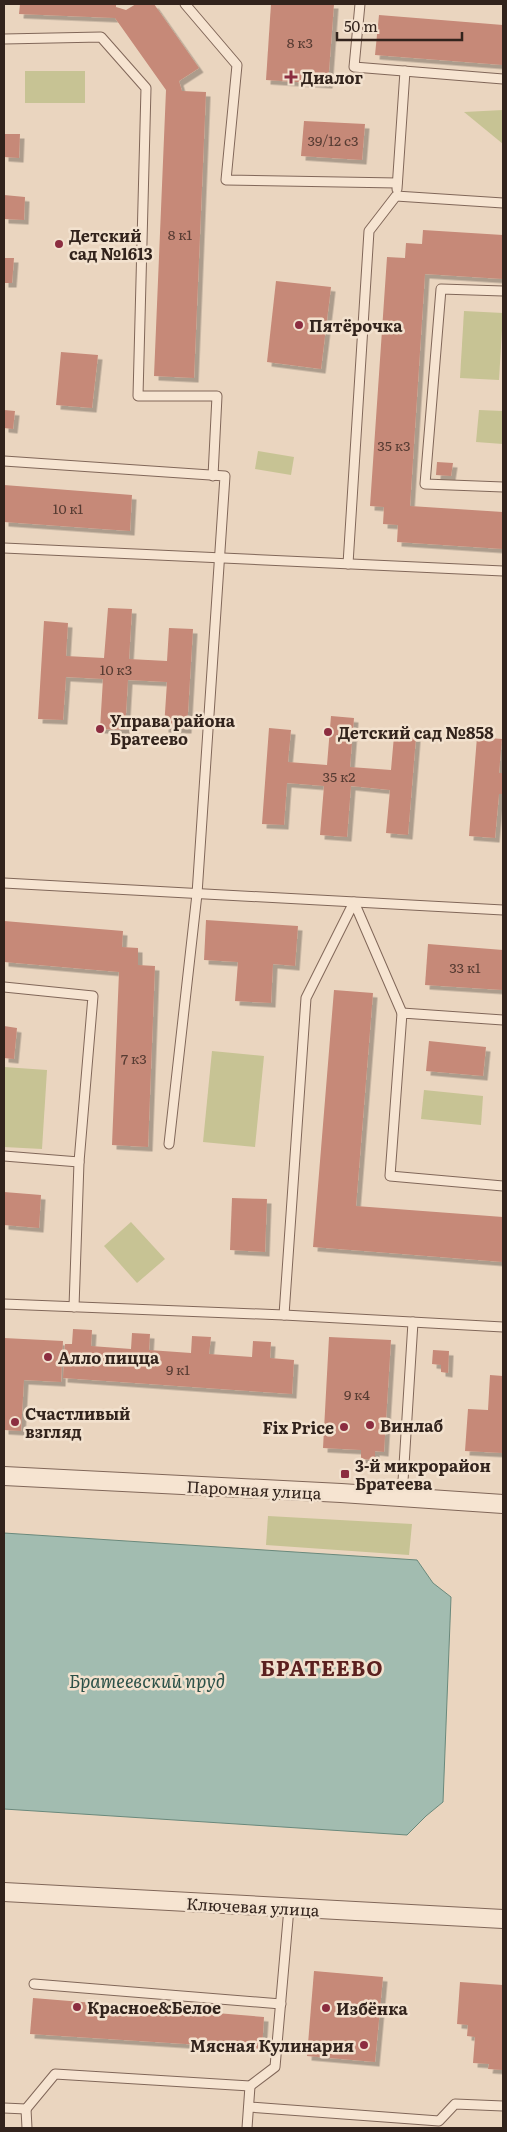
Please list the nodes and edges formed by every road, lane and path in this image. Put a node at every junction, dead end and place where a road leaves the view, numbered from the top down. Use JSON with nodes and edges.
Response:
{"nodes":[{"id":1,"x":185,"y":4,"type":"edge"},
{"id":2,"x":360,"y":4,"type":"edge"},
{"id":3,"x":4,"y":39,"type":"edge"},
{"id":4,"x":405,"y":71,"type":"junction"},
{"id":5,"x":503,"y":79,"type":"edge"},
{"id":6,"x":397,"y":183,"type":"junction"},
{"id":7,"x":396,"y":196,"type":"junction"},
{"id":8,"x":503,"y":203,"type":"edge"},
{"id":9,"x":503,"y":292,"type":"edge"},
{"id":10,"x":4,"y":461,"type":"edge"},
{"id":11,"x":213,"y":476,"type":"junction"},
{"id":12,"x":503,"y":487,"type":"edge"},
{"id":13,"x":4,"y":548,"type":"edge"},
{"id":14,"x":220,"y":558,"type":"junction"},
{"id":15,"x":348,"y":564,"type":"junction"},
{"id":16,"x":503,"y":571,"type":"edge"},
{"id":17,"x":4,"y":883,"type":"edge"},
{"id":18,"x":197,"y":894,"type":"junction"},
{"id":19,"x":354,"y":902,"type":"junction"},
{"id":20,"x":503,"y":910,"type":"edge"},
{"id":21,"x":4,"y":987,"type":"edge"},
{"id":22,"x":402,"y":1013,"type":"junction"},
{"id":23,"x":503,"y":1020,"type":"edge"},
{"id":24,"x":169,"y":1144,"type":"dead end"},
{"id":25,"x":4,"y":1156,"type":"edge"},
{"id":26,"x":80,"y":1162,"type":"junction"},
{"id":27,"x":503,"y":1186,"type":"edge"},
{"id":28,"x":4,"y":1304,"type":"edge"},
{"id":29,"x":74,"y":1307,"type":"junction"},
{"id":30,"x":284,"y":1315,"type":"junction"},
{"id":31,"x":413,"y":1322,"type":"junction"},
{"id":32,"x":503,"y":1327,"type":"edge"},
{"id":33,"x":4,"y":1476,"type":"edge"},
{"id":34,"x":402,"y":1497,"type":"junction"},
{"id":35,"x":503,"y":1504,"type":"edge"},
{"id":36,"x":4,"y":1892,"type":"edge"},
{"id":37,"x":289,"y":1908,"type":"junction"},
{"id":38,"x":503,"y":1919,"type":"edge"},
{"id":39,"x":34,"y":1984,"type":"dead end"},
{"id":40,"x":281,"y":2004,"type":"junction"},
{"id":41,"x":250,"y":2086,"type":"junction"},
{"id":42,"x":503,"y":2106,"type":"edge"},
{"id":43,"x":249,"y":2107,"type":"junction"},
{"id":44,"x":4,"y":2108,"type":"edge"},
{"id":45,"x":26,"y":2109,"type":"junction"},
{"id":46,"x":27,"y":2128,"type":"edge"},
{"id":47,"x":247,"y":2128,"type":"edge"}],
"edges":[{"from":1,"to":6,"type":"lane"},
{"from":2,"to":4,"type":"lane"},
{"from":3,"to":11,"type":"lane"},
{"from":4,"to":5,"type":"lane"},
{"from":4,"to":6,"type":"lane"},
{"from":6,"to":7,"type":"lane"},
{"from":7,"to":8,"type":"lane"},
{"from":7,"to":15,"type":"lane"},
{"from":9,"to":12,"type":"lane"},
{"from":10,"to":11,"type":"lane"},
{"from":11,"to":14,"type":"lane"},
{"from":13,"to":14,"type":"lane"},
{"from":14,"to":15,"type":"lane"},
{"from":14,"to":18,"type":"lane"},
{"from":15,"to":16,"type":"lane"},
{"from":17,"to":18,"type":"lane"},
{"from":18,"to":19,"type":"lane"},
{"from":18,"to":24,"type":"lane"},
{"from":19,"to":20,"type":"lane"},
{"from":19,"to":22,"type":"lane"},
{"from":19,"to":30,"type":"lane"},
{"from":21,"to":26,"type":"lane"},
{"from":22,"to":23,"type":"lane"},
{"from":22,"to":27,"type":"lane"},
{"from":25,"to":26,"type":"lane"},
{"from":26,"to":29,"type":"lane"},
{"from":28,"to":29,"type":"lane"},
{"from":29,"to":30,"type":"lane"},
{"from":30,"to":31,"type":"lane"},
{"from":31,"to":32,"type":"lane"},
{"from":31,"to":34,"type":"lane"},
{"from":33,"to":34,"type":"street","name":"Паромная улица"},
{"from":34,"to":35,"type":"street","name":"Паромная улица"},
{"from":36,"to":37,"type":"street","name":"Ключевая улица"},
{"from":37,"to":38,"type":"street","name":"Ключевая улица"},
{"from":37,"to":40,"type":"lane"},
{"from":39,"to":40,"type":"lane"},
{"from":40,"to":41,"type":"lane"},
{"from":41,"to":43,"type":"lane"},
{"from":41,"to":45,"type":"lane"},
{"from":42,"to":43,"type":"lane"},
{"from":43,"to":47,"type":"lane"},
{"from":44,"to":45,"type":"lane"},
{"from":45,"to":46,"type":"lane"}]}
